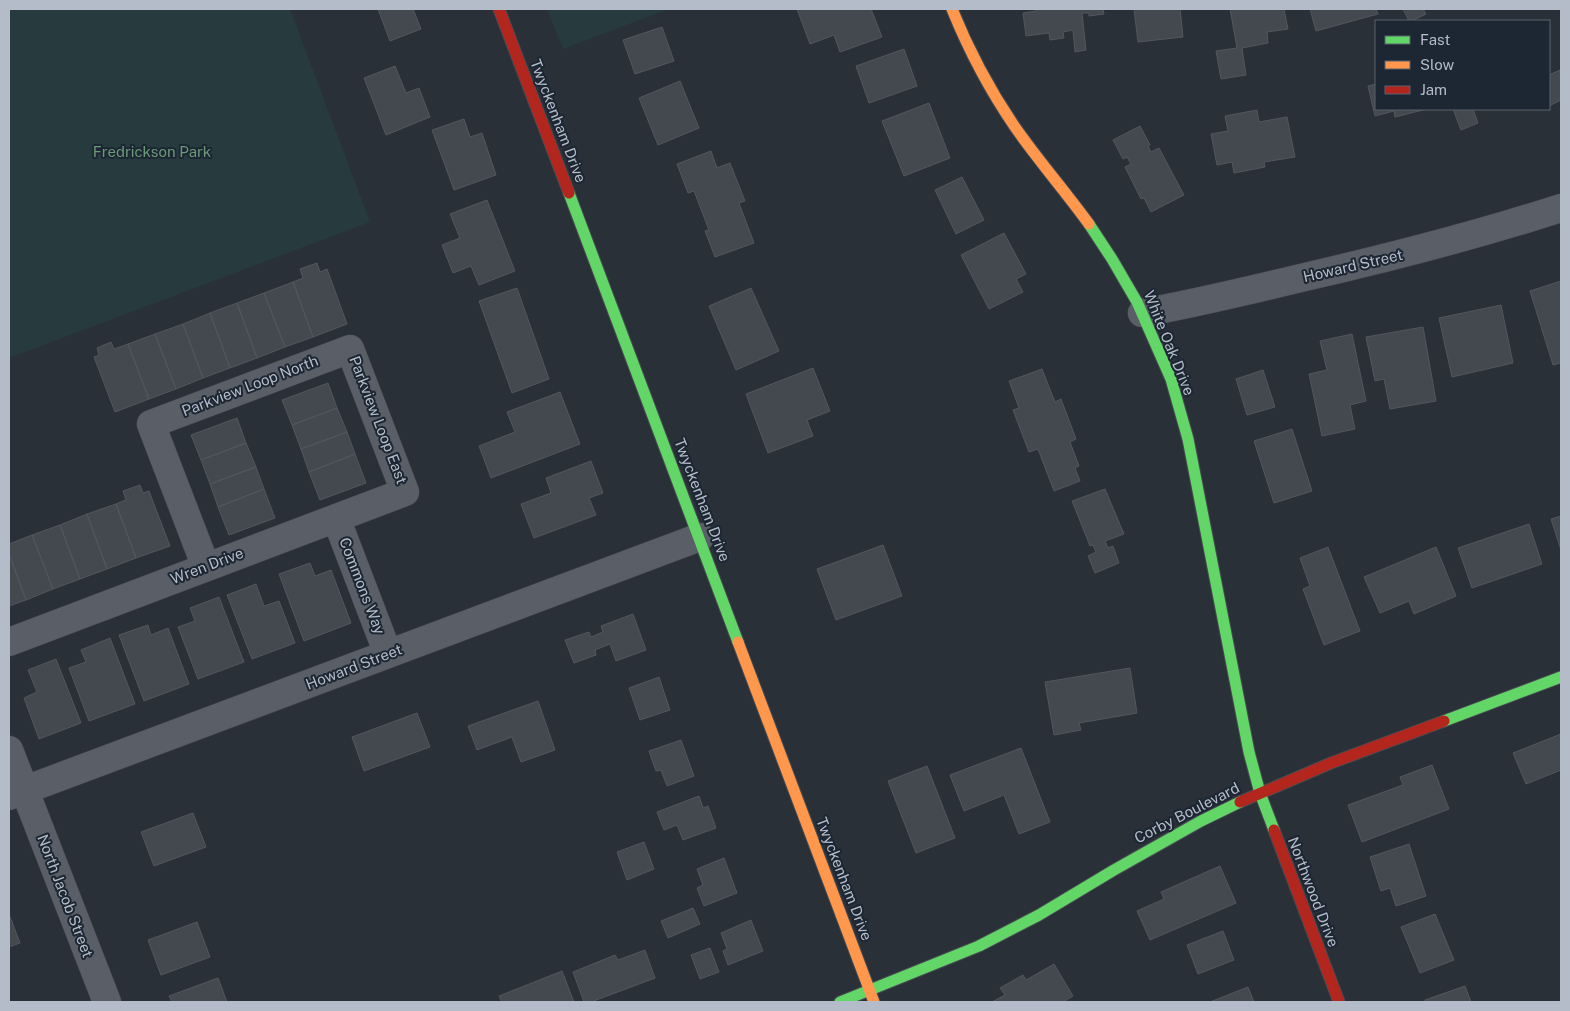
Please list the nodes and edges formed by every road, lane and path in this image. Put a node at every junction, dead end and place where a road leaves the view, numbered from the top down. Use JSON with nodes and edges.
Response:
{"nodes":[{"id":1,"x":499,"y":9,"type":"edge"},
{"id":2,"x":952,"y":9,"type":"edge"},
{"id":3,"x":1561,"y":208,"type":"edge"},
{"id":4,"x":1142,"y":313,"type":"junction"},
{"id":5,"x":350,"y":349,"type":"joint"},
{"id":6,"x":405,"y":492,"type":"joint"},
{"id":7,"x":336,"y":518,"type":"junction"},
{"id":8,"x":700,"y":537,"type":"junction"},
{"id":9,"x":206,"y":567,"type":"junction"},
{"id":10,"x":9,"y":642,"type":"edge"},
{"id":11,"x":388,"y":654,"type":"junction"},
{"id":12,"x":1561,"y":677,"type":"edge"},
{"id":13,"x":9,"y":750,"type":"edge"},
{"id":14,"x":16,"y":793,"type":"edge"},
{"id":15,"x":1260,"y":793,"type":"junction"},
{"id":16,"x":870,"y":990,"type":"junction"},
{"id":17,"x":107,"y":1002,"type":"edge"},
{"id":18,"x":840,"y":1002,"type":"edge"},
{"id":19,"x":874,"y":1002,"type":"edge"},
{"id":20,"x":1339,"y":1002,"type":"edge"}],
"edges":[{"from":1,"to":8,"type":"street","name":"Twyckenham Drive"},
{"from":2,"to":4,"type":"street","name":"White Oak Drive"},
{"from":3,"to":4,"type":"street","name":"Howard Street"},
{"from":4,"to":15,"type":"street","name":"White Oak Drive"},
{"from":5,"to":6,"type":"street","name":"Parkview Loop East"},
{"from":5,"to":9,"type":"street","name":"Parkview Loop North"},
{"from":6,"to":7,"type":"street","name":"Wren Drive"},
{"from":7,"to":9,"type":"street","name":"Wren Drive"},
{"from":7,"to":11,"type":"street","name":"Commons Way"},
{"from":8,"to":11,"type":"street","name":"Howard Street"},
{"from":8,"to":16,"type":"street","name":"Twyckenham Drive"},
{"from":9,"to":10,"type":"street","name":"Wren Drive"},
{"from":11,"to":14,"type":"street","name":"Howard Street"},
{"from":12,"to":15,"type":"street","name":"Corby Boulevard"},
{"from":13,"to":14,"type":"street"},
{"from":14,"to":17,"type":"street","name":"North Jacob Street"},
{"from":15,"to":16,"type":"street","name":"Corby Boulevard"},
{"from":15,"to":20,"type":"street","name":"Northwood Drive"},
{"from":16,"to":18,"type":"street","name":"Corby Boulevard"},
{"from":16,"to":19,"type":"street","name":"Twyckenham Drive"}]}
